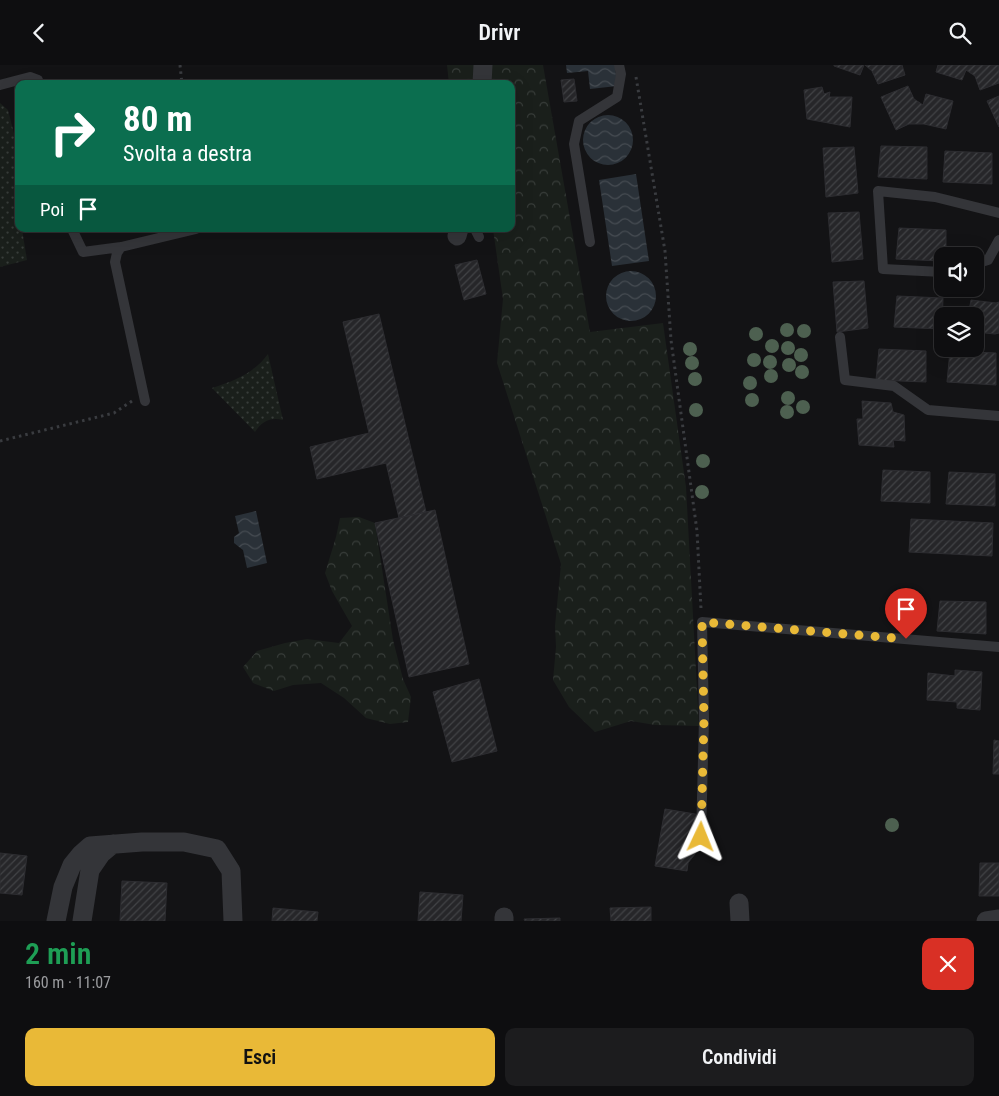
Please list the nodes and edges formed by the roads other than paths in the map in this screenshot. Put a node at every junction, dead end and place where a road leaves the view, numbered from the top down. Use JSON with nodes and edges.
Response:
{"nodes":[{"id":1,"x":484,"y":65,"type":"edge"},
{"id":2,"x":619,"y":65,"type":"edge"},
{"id":3,"x":19,"y":80,"type":"edge"},
{"id":4,"x":38,"y":80,"type":"edge"},
{"id":5,"x":482,"y":80,"type":"edge"},
{"id":6,"x":15,"y":81,"type":"edge"},
{"id":7,"x":0,"y":85,"type":"edge"},
{"id":8,"x":999,"y":213,"type":"edge"},
{"id":9,"x":73,"y":232,"type":"edge"},
{"id":10,"x":184,"y":232,"type":"edge"},
{"id":11,"x":999,"y":240,"type":"edge"},
{"id":12,"x":590,"y":242,"type":"dead end"},
{"id":13,"x":121,"y":247,"type":"junction"},
{"id":14,"x":984,"y":261,"type":"edge"},
{"id":15,"x":934,"y":272,"type":"edge"},
{"id":16,"x":840,"y":337,"type":"dead end"},
{"id":17,"x":145,"y":401,"type":"dead end"},
{"id":18,"x":999,"y":416,"type":"edge"},
{"id":19,"x":999,"y":647,"type":"edge"},
{"id":20,"x":701,"y":837,"type":"dead end"},
{"id":21,"x":113,"y":844,"type":"junction"},
{"id":22,"x":999,"y":919,"type":"edge"},
{"id":23,"x":56,"y":921,"type":"edge"},
{"id":24,"x":82,"y":921,"type":"edge"},
{"id":25,"x":233,"y":921,"type":"edge"},
{"id":26,"x":986,"y":921,"type":"edge"}],
"edges":[{"from":1,"to":5,"type":"street"},
{"from":2,"to":12,"type":"lane"},
{"from":3,"to":4,"type":"lane"},
{"from":6,"to":7,"type":"lane"},
{"from":8,"to":15,"type":"lane"},
{"from":9,"to":13,"type":"lane"},
{"from":10,"to":13,"type":"lane"},
{"from":11,"to":14,"type":"lane"},
{"from":13,"to":17,"type":"lane"},
{"from":16,"to":18,"type":"lane"},
{"from":19,"to":20,"type":"lane"},
{"from":21,"to":23,"type":"street"},
{"from":21,"to":24,"type":"street"},
{"from":21,"to":25,"type":"street"},
{"from":22,"to":26,"type":"street"}]}
